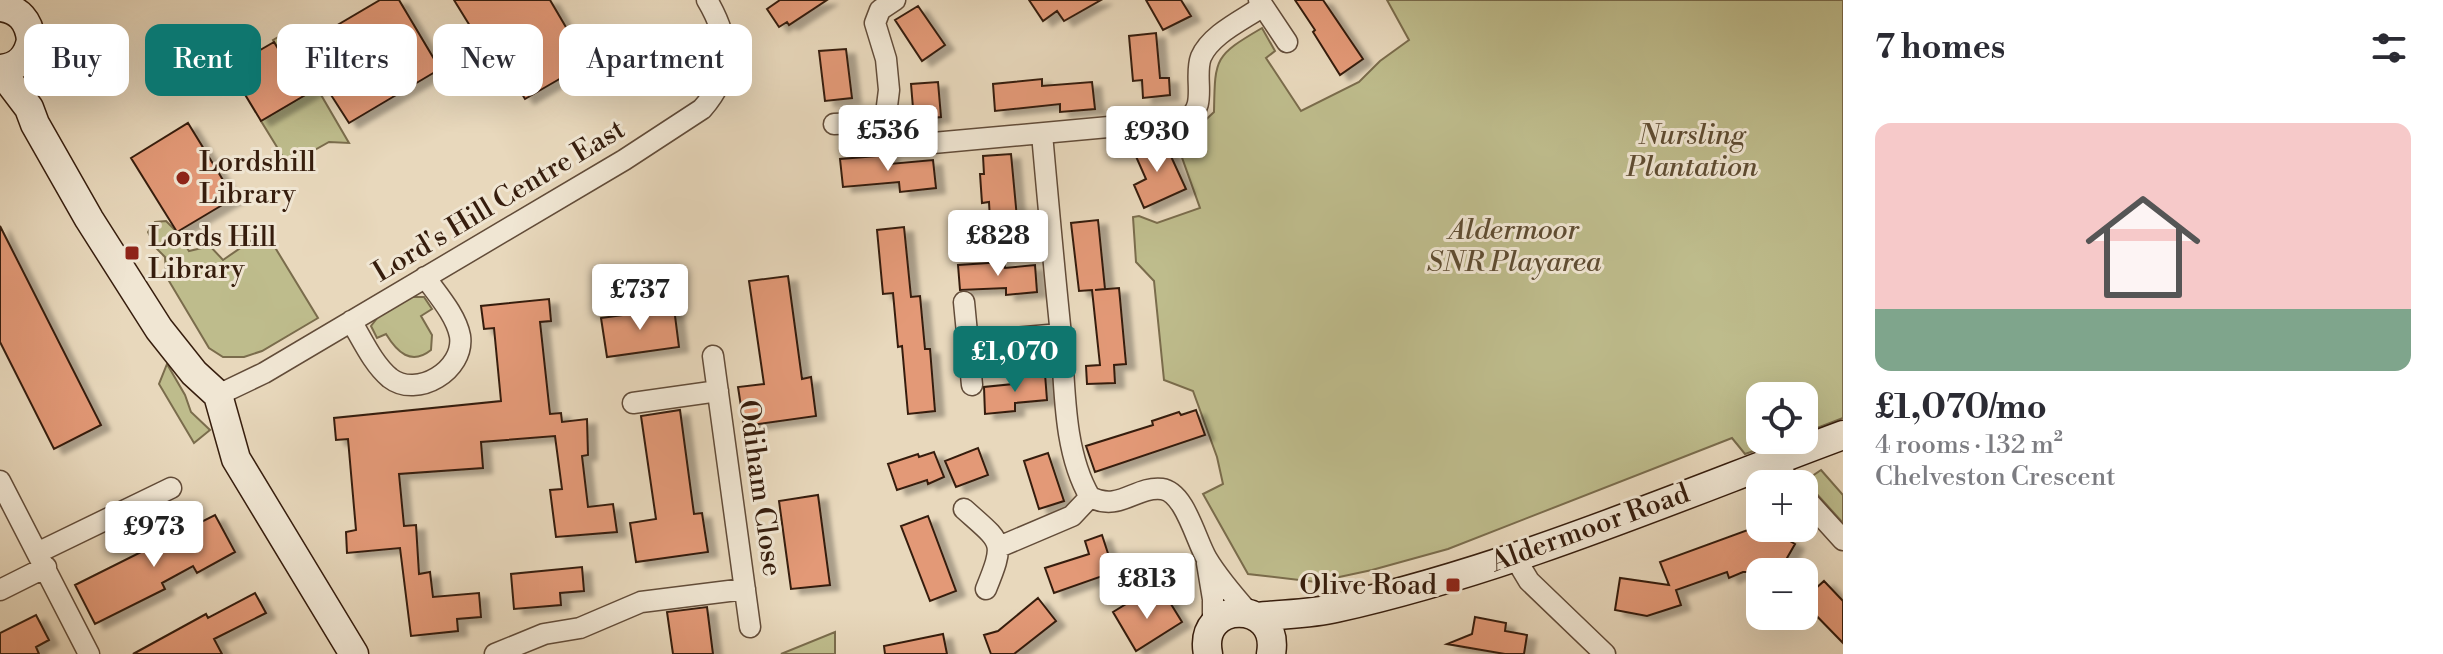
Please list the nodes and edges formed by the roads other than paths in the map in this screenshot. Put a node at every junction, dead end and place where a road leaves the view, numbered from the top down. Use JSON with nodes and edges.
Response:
{"nodes":[{"id":1,"x":707,"y":0,"type":"edge"},
{"id":2,"x":895,"y":0,"type":"edge"},
{"id":3,"x":1261,"y":3,"type":"edge"},
{"id":4,"x":0,"y":7,"type":"edge"},
{"id":5,"x":27,"y":24,"type":"edge"},
{"id":6,"x":1287,"y":42,"type":"dead end"},
{"id":7,"x":24,"y":57,"type":"edge"},
{"id":8,"x":0,"y":70,"type":"edge"},
{"id":9,"x":29,"y":96,"type":"edge"},
{"id":10,"x":29,"y":108,"type":"junction"},
{"id":11,"x":885,"y":122,"type":"junction"},
{"id":12,"x":834,"y":124,"type":"dead end"},
{"id":13,"x":1042,"y":134,"type":"junction"},
{"id":14,"x":425,"y":277,"type":"junction"},
{"id":15,"x":964,"y":302,"type":"dead end"},
{"id":16,"x":351,"y":321,"type":"junction"},
{"id":17,"x":1060,"y":334,"type":"junction"},
{"id":18,"x":968,"y":342,"type":"junction"},
{"id":19,"x":713,"y":356,"type":"dead end"},
{"id":20,"x":972,"y":385,"type":"dead end"},
{"id":21,"x":718,"y":391,"type":"junction"},
{"id":22,"x":218,"y":395,"type":"junction"},
{"id":23,"x":633,"y":403,"type":"dead end"},
{"id":24,"x":1843,"y":435,"type":"edge"},
{"id":25,"x":1772,"y":461,"type":"junction"},
{"id":26,"x":1780,"y":470,"type":"edge"},
{"id":27,"x":0,"y":481,"type":"edge"},
{"id":28,"x":171,"y":488,"type":"dead end"},
{"id":29,"x":1090,"y":497,"type":"junction"},
{"id":30,"x":964,"y":509,"type":"dead end"},
{"id":31,"x":1818,"y":512,"type":"edge"},
{"id":32,"x":1843,"y":540,"type":"edge"},
{"id":33,"x":999,"y":547,"type":"junction"},
{"id":34,"x":1514,"y":556,"type":"junction"},
{"id":35,"x":1207,"y":559,"type":"junction"},
{"id":36,"x":42,"y":560,"type":"junction"},
{"id":37,"x":745,"y":589,"type":"junction"},
{"id":38,"x":986,"y":589,"type":"dead end"},
{"id":39,"x":0,"y":590,"type":"edge"},
{"id":40,"x":1333,"y":609,"type":"junction"},
{"id":41,"x":1253,"y":615,"type":"junction"},
{"id":42,"x":750,"y":627,"type":"dead end"},
{"id":43,"x":1205,"y":642,"type":"edge"},
{"id":44,"x":1271,"y":652,"type":"edge"},
{"id":45,"x":89,"y":654,"type":"edge"},
{"id":46,"x":354,"y":654,"type":"edge"},
{"id":47,"x":495,"y":654,"type":"edge"},
{"id":48,"x":1605,"y":654,"type":"edge"}],
"edges":[{"from":1,"to":14,"type":"street","name":"Lord's Hill Centre East"},
{"from":2,"to":11,"type":"street"},
{"from":3,"to":6,"type":"street"},
{"from":3,"to":13,"type":"street"},
{"from":4,"to":5,"type":"street"},
{"from":7,"to":8,"type":"street"},
{"from":8,"to":10,"type":"street"},
{"from":9,"to":10,"type":"street"},
{"from":10,"to":22,"type":"street"},
{"from":11,"to":12,"type":"street"},
{"from":11,"to":13,"type":"street"},
{"from":13,"to":17,"type":"street"},
{"from":14,"to":16,"type":"street","name":"Lord's Hill Centre East"},
{"from":14,"to":16,"type":"street"},
{"from":15,"to":18,"type":"street"},
{"from":16,"to":22,"type":"street","name":"Lord's Hill Centre East"},
{"from":17,"to":18,"type":"street"},
{"from":17,"to":29,"type":"street"},
{"from":18,"to":20,"type":"street"},
{"from":19,"to":21,"type":"street","name":"Odiham Close"},
{"from":21,"to":23,"type":"street"},
{"from":21,"to":37,"type":"street","name":"Odiham Close"},
{"from":22,"to":46,"type":"street"},
{"from":24,"to":25,"type":"street","name":"Aldermoor Road"},
{"from":25,"to":26,"type":"street"},
{"from":25,"to":34,"type":"street","name":"Aldermoor Road"},
{"from":27,"to":36,"type":"street"},
{"from":28,"to":36,"type":"street"},
{"from":29,"to":33,"type":"street"},
{"from":29,"to":35,"type":"street"},
{"from":30,"to":33,"type":"street"},
{"from":31,"to":32,"type":"street"},
{"from":33,"to":38,"type":"street"},
{"from":34,"to":40,"type":"street","name":"Aldermoor Road"},
{"from":34,"to":48,"type":"street"},
{"from":35,"to":41,"type":"street"},
{"from":35,"to":43,"type":"street"},
{"from":36,"to":39,"type":"street"},
{"from":36,"to":45,"type":"street"},
{"from":37,"to":42,"type":"street","name":"Odiham Close"},
{"from":37,"to":47,"type":"street"},
{"from":40,"to":41,"type":"street","name":"Aldermoor Road"},
{"from":40,"to":44,"type":"street","name":"Aldermoor Road"},
{"from":41,"to":43,"type":"street","name":"Aldermoor Road"},
{"from":41,"to":44,"type":"street"}]}
